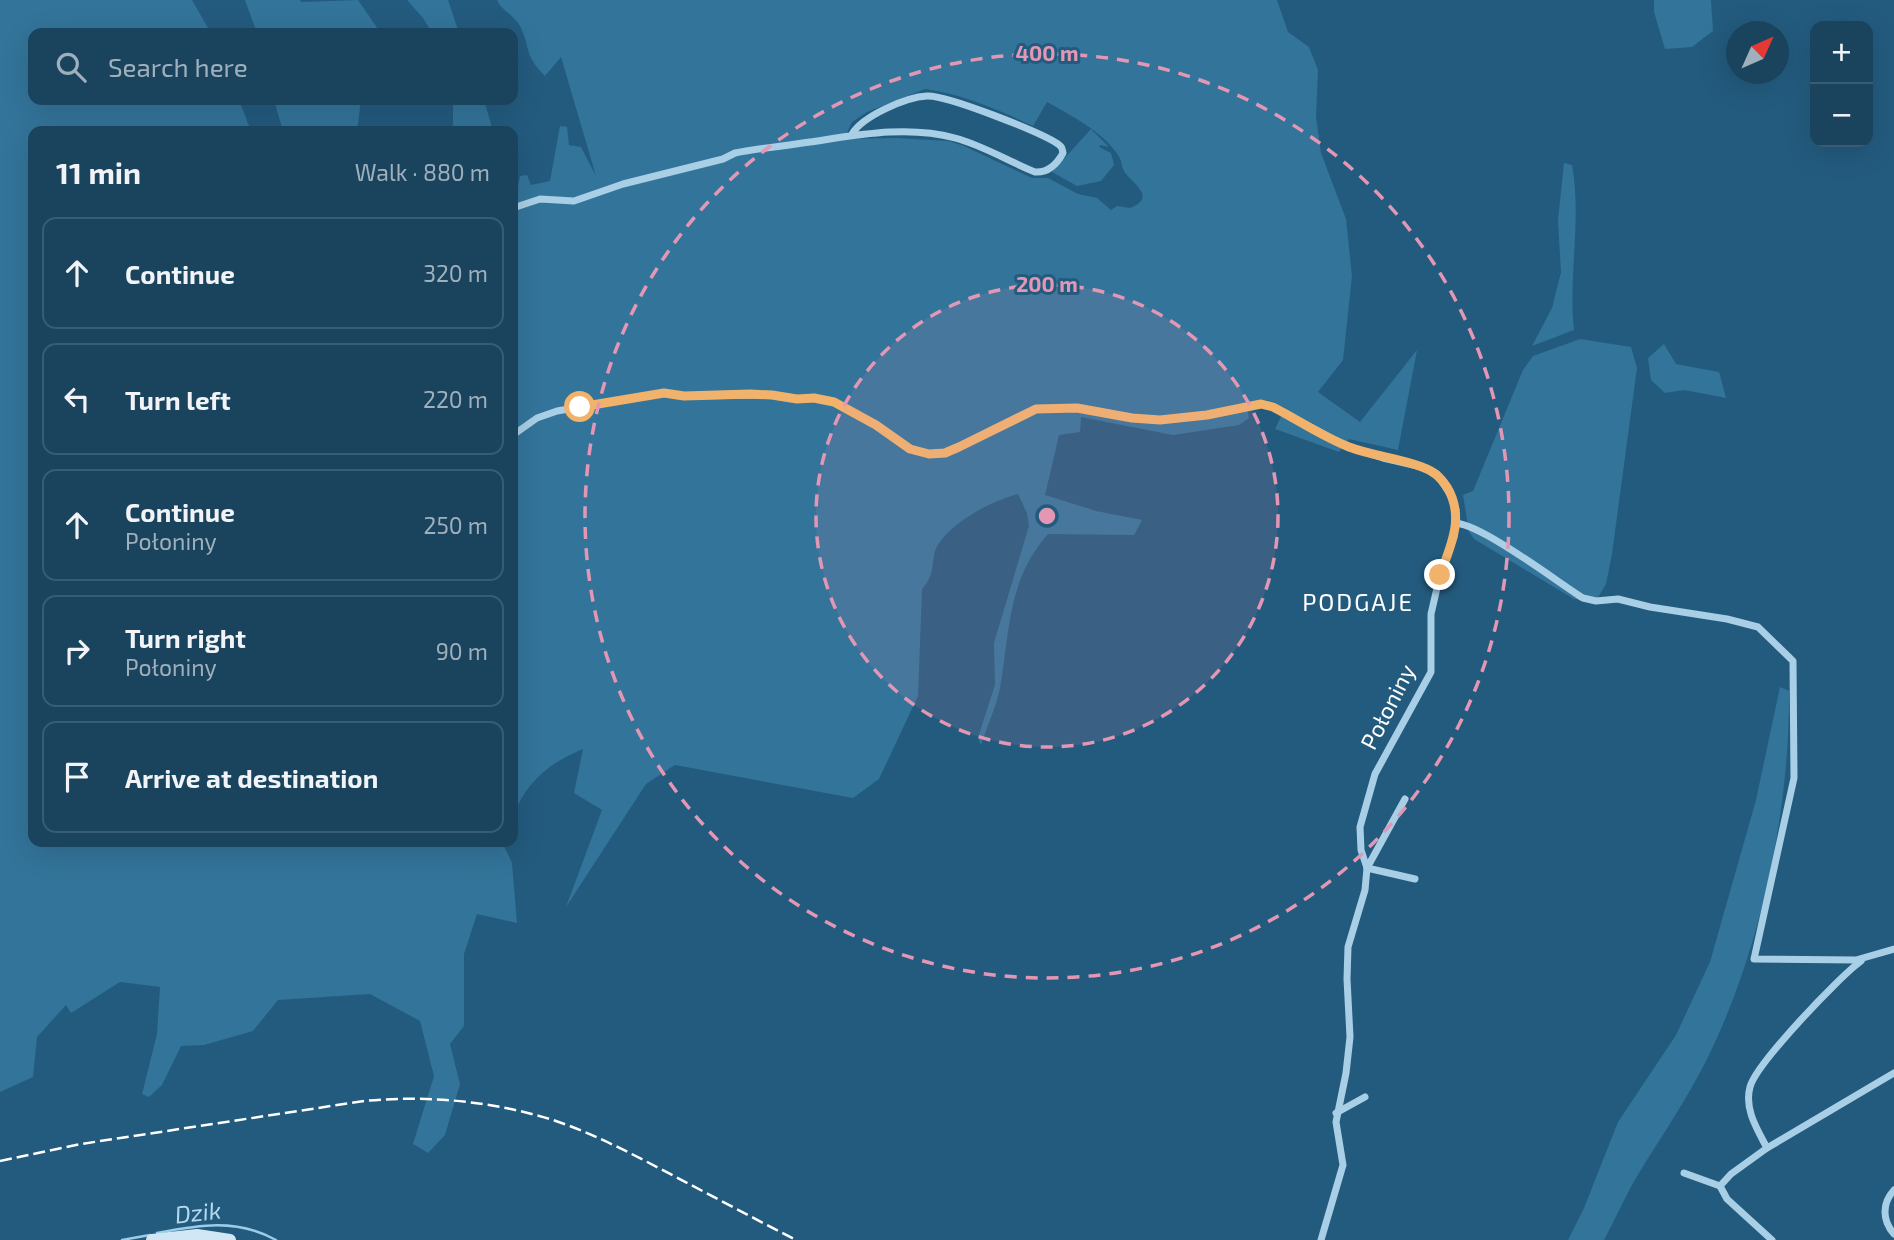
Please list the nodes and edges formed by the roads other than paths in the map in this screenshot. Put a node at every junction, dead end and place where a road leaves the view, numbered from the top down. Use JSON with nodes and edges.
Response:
{"nodes":[{"id":1,"x":852,"y":134,"type":"junction"},
{"id":2,"x":518,"y":205,"type":"edge"},
{"id":3,"x":518,"y":431,"type":"edge"},
{"id":4,"x":1456,"y":523,"type":"junction"},
{"id":5,"x":1405,"y":799,"type":"dead end"},
{"id":6,"x":1367,"y":868,"type":"junction"},
{"id":7,"x":1415,"y":879,"type":"dead end"},
{"id":8,"x":1894,"y":948,"type":"edge"},
{"id":9,"x":1866,"y":957,"type":"junction"},
{"id":10,"x":1894,"y":1073,"type":"edge"},
{"id":11,"x":1365,"y":1097,"type":"dead end"},
{"id":12,"x":1336,"y":1113,"type":"junction"},
{"id":13,"x":1767,"y":1148,"type":"junction"},
{"id":14,"x":1684,"y":1172,"type":"dead end"},
{"id":15,"x":1720,"y":1186,"type":"junction"},
{"id":16,"x":1894,"y":1190,"type":"edge"},
{"id":17,"x":1894,"y":1234,"type":"edge"},
{"id":18,"x":152,"y":1240,"type":"edge"},
{"id":19,"x":230,"y":1240,"type":"edge"},
{"id":20,"x":1321,"y":1240,"type":"edge"},
{"id":21,"x":1772,"y":1240,"type":"edge"}],
"edges":[{"from":1,"to":1,"type":"street"},
{"from":1,"to":2,"type":"street"},
{"from":3,"to":4,"type":"street","name":"Połoniny"},
{"from":4,"to":6,"type":"street","name":"Połoniny"},
{"from":4,"to":9,"type":"street"},
{"from":5,"to":6,"type":"street"},
{"from":6,"to":7,"type":"street"},
{"from":6,"to":12,"type":"street","name":"Połoniny"},
{"from":8,"to":9,"type":"street"},
{"from":9,"to":13,"type":"street"},
{"from":10,"to":13,"type":"street"},
{"from":11,"to":12,"type":"street"},
{"from":12,"to":20,"type":"street","name":"Połoniny"},
{"from":13,"to":15,"type":"street"},
{"from":14,"to":15,"type":"street"},
{"from":15,"to":21,"type":"street"},
{"from":16,"to":17,"type":"street"},
{"from":18,"to":19,"type":"street"}]}
